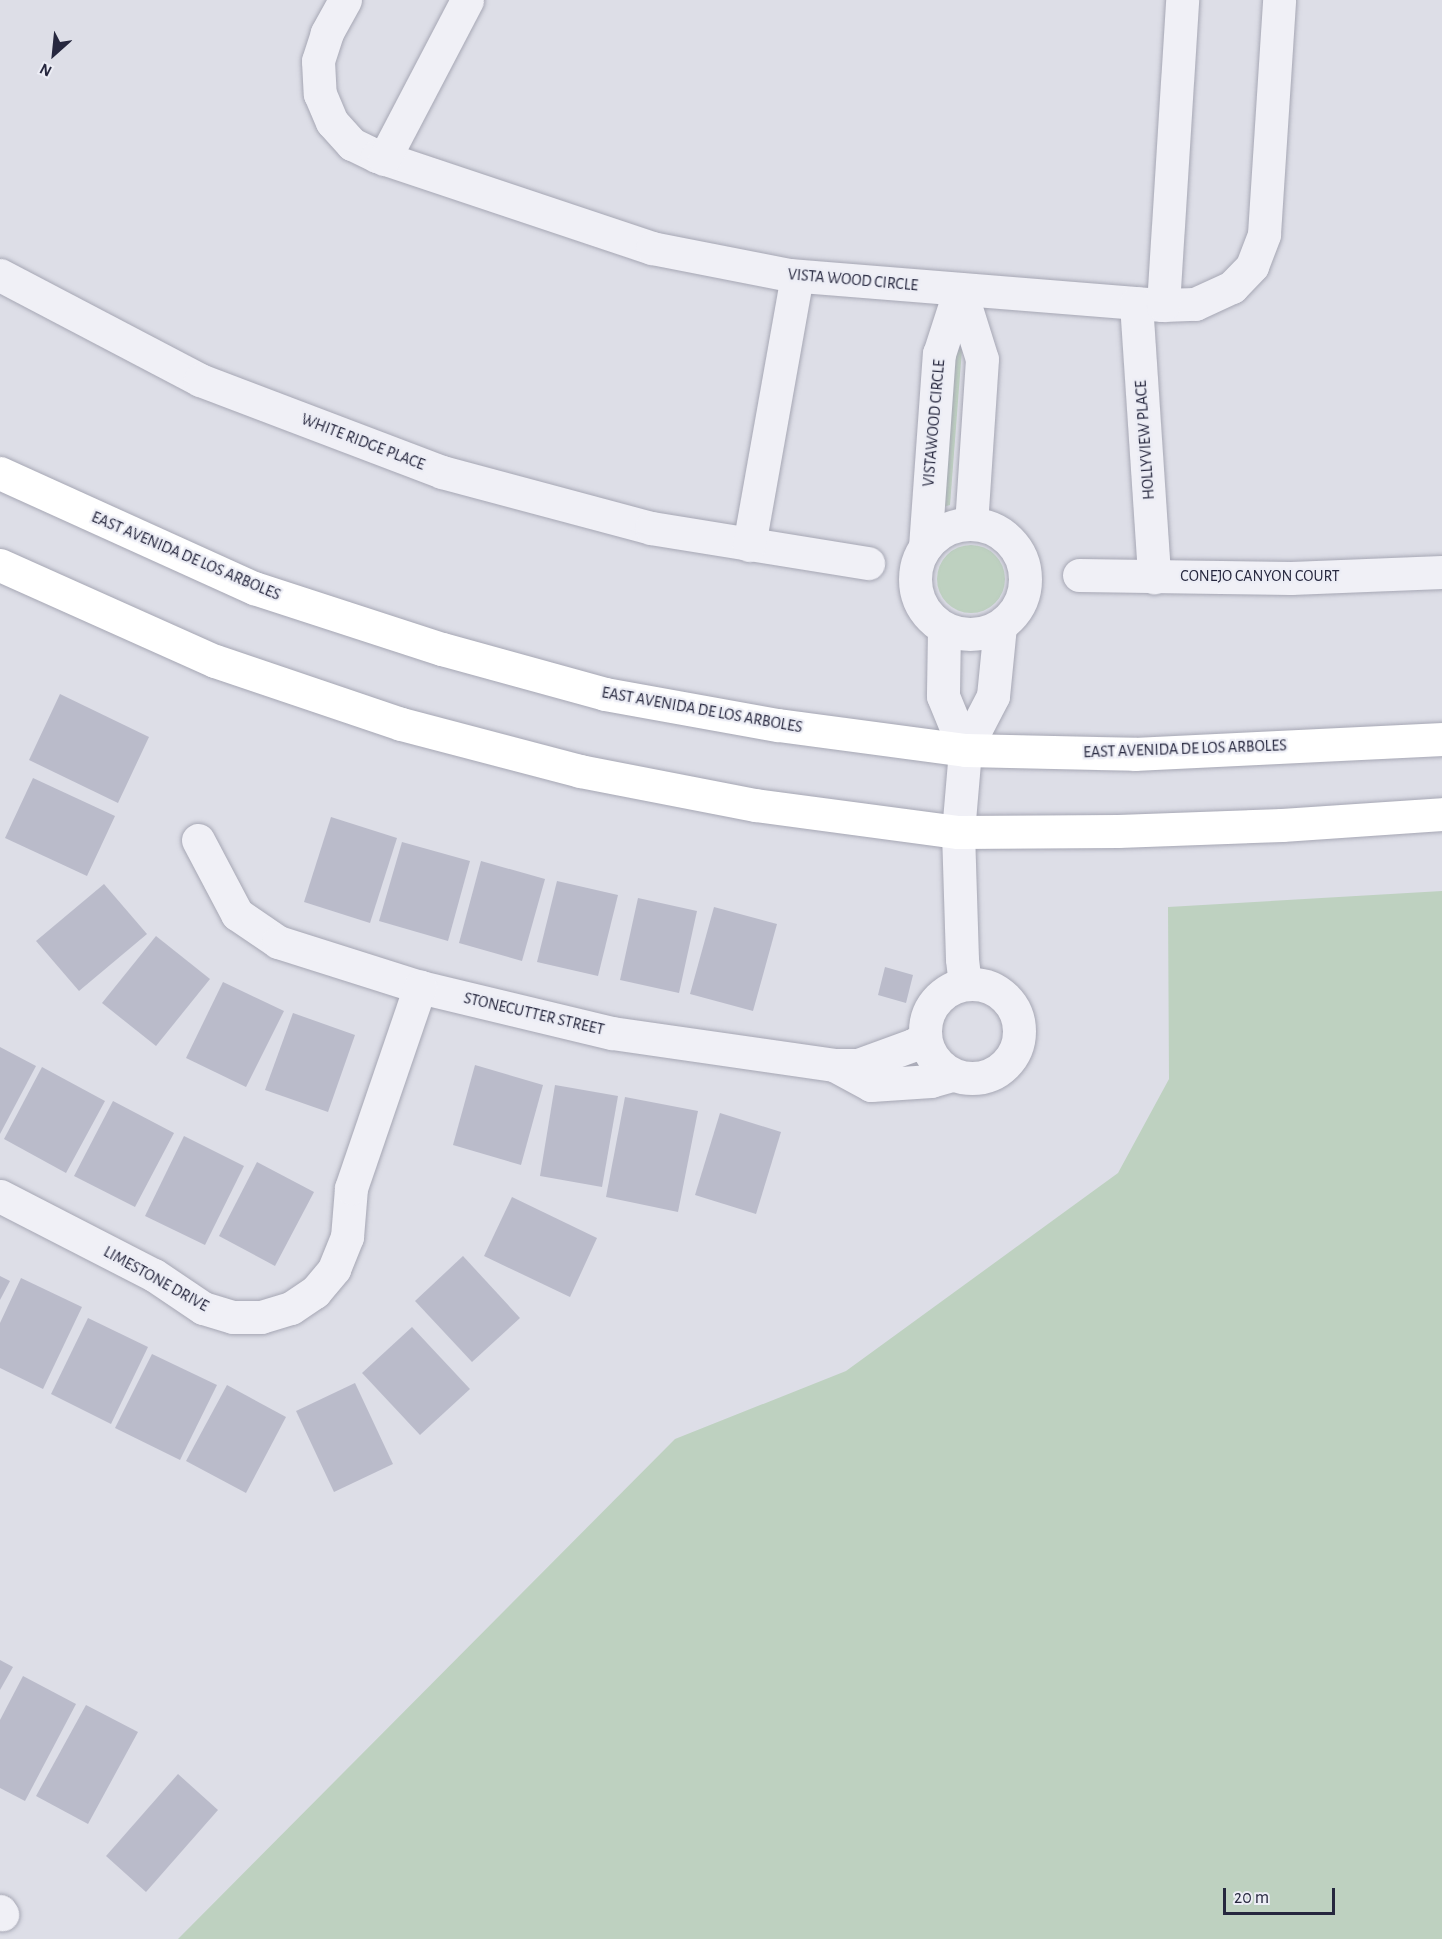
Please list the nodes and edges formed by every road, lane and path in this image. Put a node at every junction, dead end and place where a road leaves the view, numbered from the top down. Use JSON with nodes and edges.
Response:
{"nodes":[{"id":1,"x":345,"y":0,"type":"edge"},
{"id":2,"x":467,"y":0,"type":"edge"},
{"id":3,"x":1182,"y":0,"type":"edge"},
{"id":4,"x":1279,"y":0,"type":"edge"},
{"id":5,"x":384,"y":159,"type":"junction"},
{"id":6,"x":0,"y":275,"type":"edge"},
{"id":7,"x":797,"y":276,"type":"junction"},
{"id":8,"x":960,"y":289,"type":"junction"},
{"id":9,"x":1150,"y":304,"type":"junction"},
{"id":10,"x":0,"y":473,"type":"edge"},
{"id":11,"x":971,"y":524,"type":"junction"},
{"id":12,"x":749,"y":545,"type":"junction"},
{"id":13,"x":925,"y":547,"type":"junction"},
{"id":14,"x":868,"y":563,"type":"dead end"},
{"id":15,"x":0,"y":565,"type":"edge"},
{"id":16,"x":1442,"y":572,"type":"edge"},
{"id":17,"x":1079,"y":575,"type":"dead end"},
{"id":18,"x":1154,"y":577,"type":"junction"},
{"id":19,"x":1000,"y":626,"type":"junction"},
{"id":20,"x":944,"y":629,"type":"junction"},
{"id":21,"x":1442,"y":740,"type":"edge"},
{"id":22,"x":965,"y":750,"type":"junction"},
{"id":23,"x":1442,"y":814,"type":"edge"},
{"id":24,"x":958,"y":832,"type":"junction"},
{"id":25,"x":198,"y":840,"type":"dead end"},
{"id":26,"x":965,"y":984,"type":"junction"},
{"id":27,"x":420,"y":987,"type":"junction"},
{"id":28,"x":924,"y":1038,"type":"junction"},
{"id":29,"x":834,"y":1065,"type":"junction"},
{"id":30,"x":952,"y":1075,"type":"junction"},
{"id":31,"x":0,"y":1196,"type":"edge"}],
"edges":[{"from":1,"to":5,"type":"street","name":"VISTA WOOD CIRCLE"},
{"from":2,"to":5,"type":"street"},
{"from":3,"to":9,"type":"street","name":"HOLLYVIEW PLACE"},
{"from":4,"to":9,"type":"street","name":"VISTA WOOD CIRCLE"},
{"from":5,"to":7,"type":"street","name":"VISTA WOOD CIRCLE"},
{"from":6,"to":12,"type":"street","name":"WHITE RIDGE PLACE"},
{"from":7,"to":8,"type":"street","name":"VISTA WOOD CIRCLE"},
{"from":7,"to":12,"type":"street"},
{"from":8,"to":9,"type":"street","name":"VISTA WOOD CIRCLE"},
{"from":8,"to":11,"type":"street"},
{"from":8,"to":13,"type":"street","name":"VISTAWOOD CIRCLE"},
{"from":9,"to":18,"type":"street","name":"HOLLYVIEW PLACE"},
{"from":10,"to":22,"type":"main road","name":"EAST AVENIDA DE LOS ARBOLES"},
{"from":11,"to":13,"type":"street"},
{"from":11,"to":19,"type":"street"},
{"from":12,"to":14,"type":"street","name":"WHITE RIDGE PLACE"},
{"from":13,"to":20,"type":"street","name":"VISTAWOOD CIRCLE"},
{"from":15,"to":24,"type":"main road"},
{"from":16,"to":18,"type":"street","name":"CONEJO CANYON COURT"},
{"from":17,"to":18,"type":"street","name":"CONEJO CANYON COURT"},
{"from":19,"to":20,"type":"street"},
{"from":19,"to":22,"type":"street"},
{"from":20,"to":22,"type":"street"},
{"from":21,"to":22,"type":"main road","name":"EAST AVENIDA DE LOS ARBOLES"},
{"from":22,"to":24,"type":"street"},
{"from":23,"to":24,"type":"main road"},
{"from":24,"to":26,"type":"street"},
{"from":25,"to":27,"type":"street","name":"STONECUTTER STREET"},
{"from":26,"to":28,"type":"street"},
{"from":26,"to":30,"type":"street"},
{"from":27,"to":29,"type":"street","name":"STONECUTTER STREET"},
{"from":27,"to":31,"type":"street","name":"LIMESTONE DRIVE"},
{"from":28,"to":29,"type":"street","name":"STONECUTTER STREET"},
{"from":28,"to":30,"type":"street"},
{"from":29,"to":30,"type":"street"}]}
